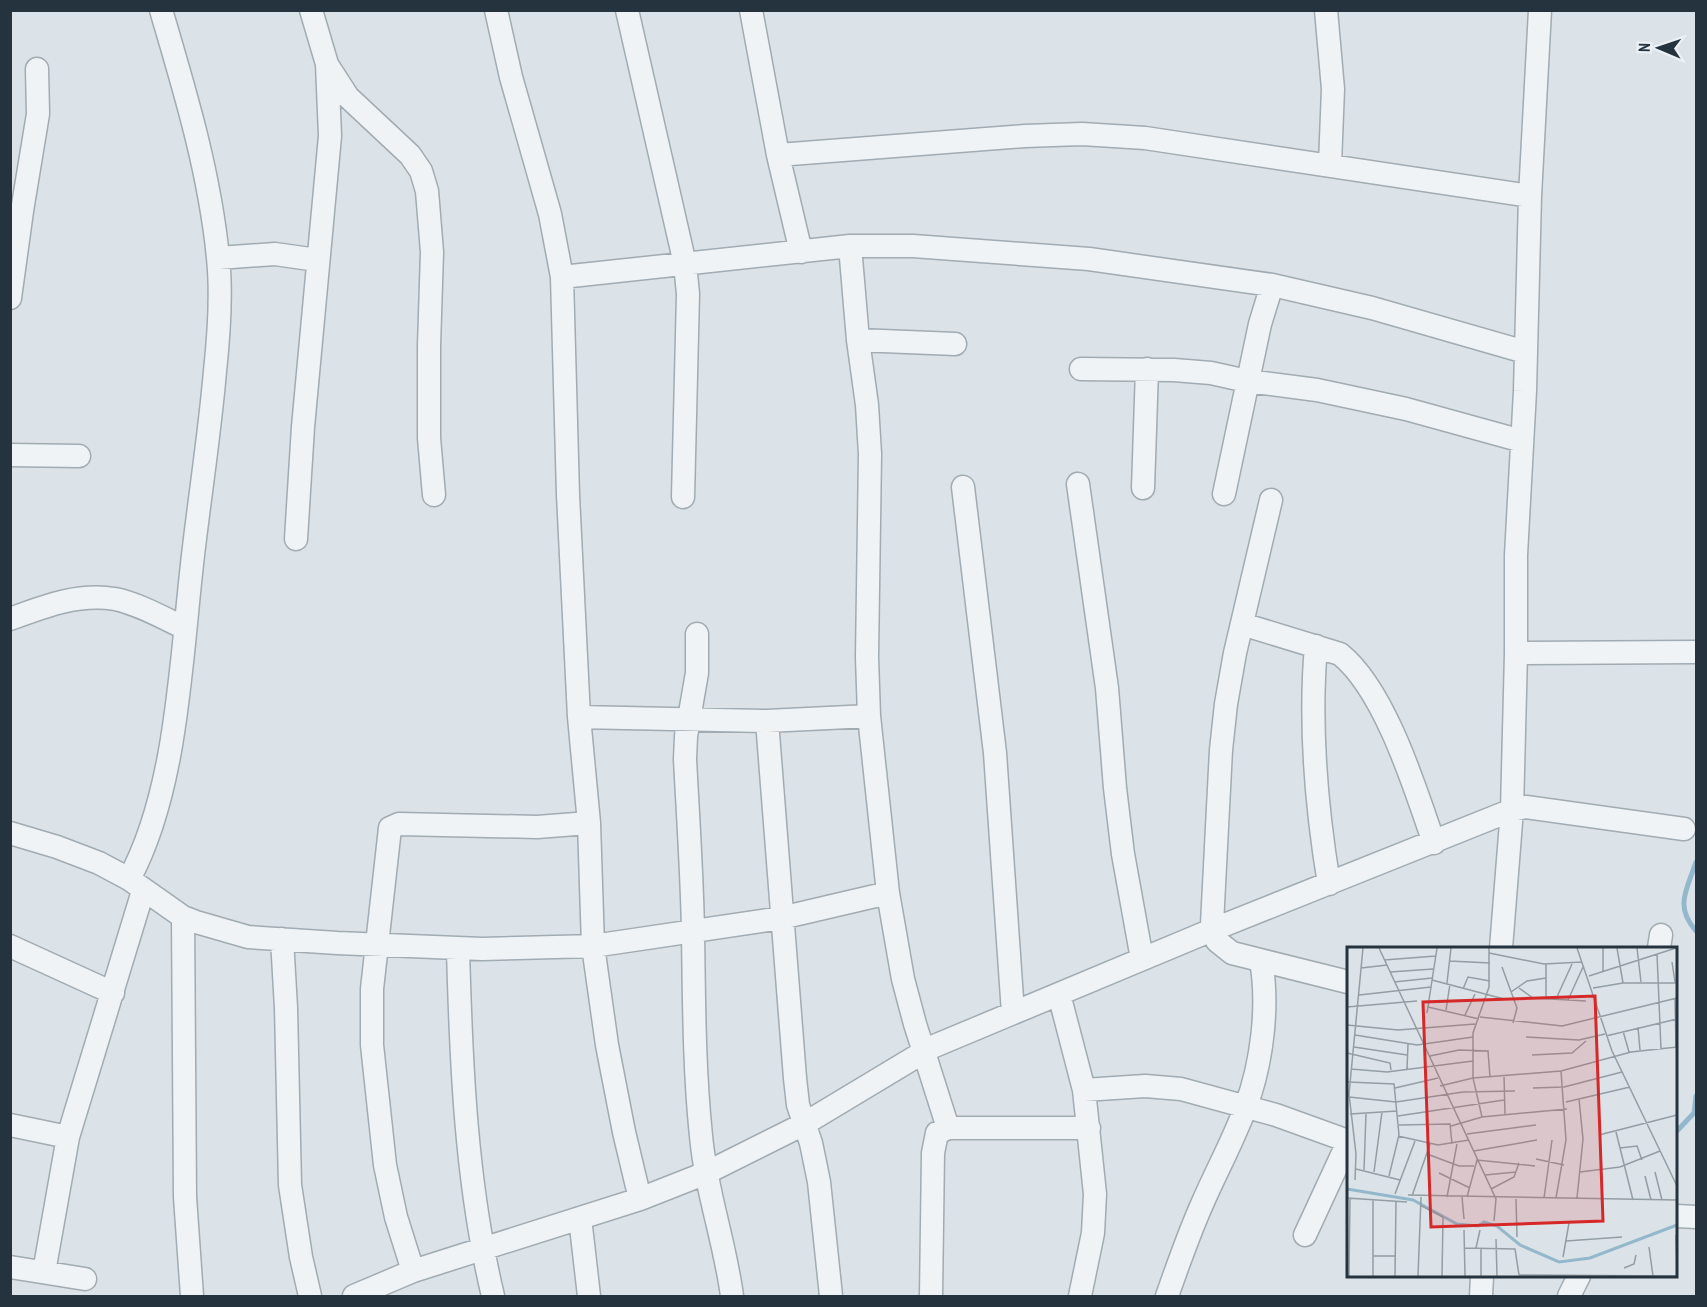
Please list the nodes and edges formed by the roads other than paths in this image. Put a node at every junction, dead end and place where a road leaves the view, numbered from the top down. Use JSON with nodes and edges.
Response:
{"nodes":[{"id":1,"x":161,"y":10,"type":"edge"},
{"id":2,"x":311,"y":10,"type":"edge"},
{"id":3,"x":496,"y":10,"type":"edge"},
{"id":4,"x":627,"y":10,"type":"edge"},
{"id":5,"x":751,"y":10,"type":"edge"},
{"id":6,"x":1326,"y":10,"type":"edge"},
{"id":7,"x":1540,"y":10,"type":"edge"},
{"id":8,"x":327,"y":64,"type":"junction"},
{"id":9,"x":37,"y":69,"type":"dead end"},
{"id":10,"x":778,"y":155,"type":"junction"},
{"id":11,"x":1330,"y":164,"type":"junction"},
{"id":12,"x":1530,"y":196,"type":"junction"},
{"id":13,"x":16,"y":209,"type":"edge"},
{"id":14,"x":850,"y":246,"type":"junction"},
{"id":15,"x":801,"y":252,"type":"junction"},
{"id":16,"x":218,"y":258,"type":"junction"},
{"id":17,"x":318,"y":260,"type":"junction"},
{"id":18,"x":685,"y":264,"type":"junction"},
{"id":19,"x":562,"y":277,"type":"junction"},
{"id":20,"x":1272,"y":285,"type":"junction"},
{"id":21,"x":10,"y":298,"type":"edge"},
{"id":22,"x":858,"y":340,"type":"junction"},
{"id":23,"x":955,"y":344,"type":"dead end"},
{"id":24,"x":1524,"y":352,"type":"junction"},
{"id":25,"x":1081,"y":369,"type":"dead end"},
{"id":26,"x":1147,"y":369,"type":"junction"},
{"id":27,"x":1248,"y":381,"type":"junction"},
{"id":28,"x":1522,"y":441,"type":"junction"},
{"id":29,"x":10,"y":455,"type":"edge"},
{"id":30,"x":79,"y":456,"type":"dead end"},
{"id":31,"x":1078,"y":484,"type":"dead end"},
{"id":32,"x":963,"y":487,"type":"dead end"},
{"id":33,"x":1143,"y":488,"type":"dead end"},
{"id":34,"x":1224,"y":494,"type":"dead end"},
{"id":35,"x":434,"y":495,"type":"dead end"},
{"id":36,"x":683,"y":497,"type":"dead end"},
{"id":37,"x":1271,"y":500,"type":"dead end"},
{"id":38,"x":296,"y":539,"type":"dead end"},
{"id":39,"x":10,"y":619,"type":"edge"},
{"id":40,"x":1242,"y":624,"type":"junction"},
{"id":41,"x":185,"y":628,"type":"junction"},
{"id":42,"x":697,"y":634,"type":"dead end"},
{"id":43,"x":1316,"y":646,"type":"junction"},
{"id":44,"x":1696,"y":652,"type":"edge"},
{"id":45,"x":1516,"y":653,"type":"junction"},
{"id":46,"x":869,"y":716,"type":"junction"},
{"id":47,"x":579,"y":717,"type":"junction"},
{"id":48,"x":688,"y":719,"type":"junction"},
{"id":49,"x":767,"y":721,"type":"junction"},
{"id":50,"x":1512,"y":810,"type":"junction"},
{"id":51,"x":589,"y":823,"type":"junction"},
{"id":52,"x":1684,"y":829,"type":"dead end"},
{"id":53,"x":10,"y":833,"type":"edge"},
{"id":54,"x":1434,"y":843,"type":"junction"},
{"id":55,"x":1329,"y":884,"type":"junction"},
{"id":56,"x":136,"y":885,"type":"junction"},
{"id":57,"x":888,"y":893,"type":"junction"},
{"id":58,"x":183,"y":917,"type":"junction"},
{"id":59,"x":782,"y":918,"type":"junction"},
{"id":60,"x":1212,"y":930,"type":"junction"},
{"id":61,"x":693,"y":931,"type":"junction"},
{"id":62,"x":282,"y":939,"type":"junction"},
{"id":63,"x":377,"y":945,"type":"junction"},
{"id":64,"x":10,"y":946,"type":"edge"},
{"id":65,"x":593,"y":946,"type":"junction"},
{"id":66,"x":1501,"y":947,"type":"edge"},
{"id":67,"x":458,"y":948,"type":"junction"},
{"id":68,"x":1142,"y":959,"type":"junction"},
{"id":69,"x":1261,"y":961,"type":"junction"},
{"id":70,"x":1347,"y":982,"type":"edge"},
{"id":71,"x":113,"y":993,"type":"junction"},
{"id":72,"x":1059,"y":994,"type":"junction"},
{"id":73,"x":1012,"y":1013,"type":"junction"},
{"id":74,"x":925,"y":1051,"type":"junction"},
{"id":75,"x":1084,"y":1090,"type":"junction"},
{"id":76,"x":1246,"y":1106,"type":"junction"},
{"id":77,"x":804,"y":1124,"type":"junction"},
{"id":78,"x":10,"y":1125,"type":"edge"},
{"id":79,"x":948,"y":1128,"type":"junction"},
{"id":80,"x":1089,"y":1128,"type":"junction"},
{"id":81,"x":68,"y":1137,"type":"junction"},
{"id":82,"x":1347,"y":1142,"type":"edge"},
{"id":83,"x":1347,"y":1144,"type":"edge"},
{"id":84,"x":706,"y":1173,"type":"junction"},
{"id":85,"x":640,"y":1200,"type":"junction"},
{"id":86,"x":1677,"y":1216,"type":"edge"},
{"id":87,"x":1696,"y":1217,"type":"edge"},
{"id":88,"x":580,"y":1218,"type":"junction"},
{"id":89,"x":1305,"y":1234,"type":"dead end"},
{"id":90,"x":482,"y":1249,"type":"junction"},
{"id":91,"x":10,"y":1268,"type":"edge"},
{"id":92,"x":413,"y":1271,"type":"junction"},
{"id":93,"x":44,"y":1272,"type":"junction"},
{"id":94,"x":1482,"y":1277,"type":"edge"},
{"id":95,"x":1579,"y":1277,"type":"edge"},
{"id":96,"x":85,"y":1279,"type":"dead end"},
{"id":97,"x":192,"y":1296,"type":"edge"},
{"id":98,"x":310,"y":1296,"type":"edge"},
{"id":99,"x":354,"y":1296,"type":"edge"},
{"id":100,"x":493,"y":1296,"type":"edge"},
{"id":101,"x":589,"y":1296,"type":"edge"},
{"id":102,"x":732,"y":1296,"type":"edge"},
{"id":103,"x":831,"y":1296,"type":"edge"},
{"id":104,"x":931,"y":1296,"type":"edge"},
{"id":105,"x":1083,"y":1296,"type":"edge"},
{"id":106,"x":1167,"y":1296,"type":"edge"},
{"id":107,"x":1481,"y":1296,"type":"edge"},
{"id":108,"x":1569,"y":1296,"type":"edge"}],
"edges":[{"from":1,"to":16,"type":"street"},
{"from":2,"to":8,"type":"street"},
{"from":3,"to":19,"type":"street"},
{"from":4,"to":18,"type":"street"},
{"from":5,"to":10,"type":"street"},
{"from":6,"to":11,"type":"street"},
{"from":7,"to":12,"type":"street"},
{"from":8,"to":17,"type":"street"},
{"from":8,"to":35,"type":"street"},
{"from":9,"to":13,"type":"street"},
{"from":10,"to":11,"type":"street"},
{"from":10,"to":15,"type":"street"},
{"from":11,"to":12,"type":"street"},
{"from":12,"to":24,"type":"street"},
{"from":13,"to":21,"type":"street"},
{"from":14,"to":15,"type":"street"},
{"from":14,"to":20,"type":"street"},
{"from":14,"to":22,"type":"street"},
{"from":15,"to":18,"type":"street"},
{"from":16,"to":17,"type":"street"},
{"from":16,"to":41,"type":"street"},
{"from":17,"to":38,"type":"street"},
{"from":18,"to":19,"type":"street"},
{"from":18,"to":36,"type":"street"},
{"from":19,"to":47,"type":"street"},
{"from":20,"to":24,"type":"street"},
{"from":20,"to":27,"type":"street"},
{"from":22,"to":23,"type":"street"},
{"from":22,"to":46,"type":"street"},
{"from":24,"to":28,"type":"street"},
{"from":25,"to":26,"type":"street"},
{"from":26,"to":27,"type":"street"},
{"from":26,"to":33,"type":"street"},
{"from":27,"to":28,"type":"street"},
{"from":27,"to":34,"type":"street"},
{"from":28,"to":45,"type":"street"},
{"from":29,"to":30,"type":"street"},
{"from":31,"to":68,"type":"street"},
{"from":32,"to":73,"type":"street"},
{"from":37,"to":40,"type":"street"},
{"from":39,"to":41,"type":"street"},
{"from":40,"to":43,"type":"street"},
{"from":40,"to":60,"type":"street"},
{"from":41,"to":56,"type":"street"},
{"from":42,"to":48,"type":"street"},
{"from":43,"to":54,"type":"street"},
{"from":43,"to":55,"type":"street"},
{"from":44,"to":45,"type":"street"},
{"from":45,"to":50,"type":"street"},
{"from":46,"to":49,"type":"street"},
{"from":46,"to":57,"type":"street"},
{"from":47,"to":48,"type":"street"},
{"from":47,"to":51,"type":"street"},
{"from":48,"to":49,"type":"street"},
{"from":48,"to":61,"type":"street"},
{"from":49,"to":59,"type":"street"},
{"from":50,"to":52,"type":"street"},
{"from":50,"to":54,"type":"street"},
{"from":50,"to":66,"type":"street"},
{"from":51,"to":63,"type":"street"},
{"from":51,"to":65,"type":"street"},
{"from":53,"to":56,"type":"street"},
{"from":54,"to":55,"type":"street"},
{"from":55,"to":60,"type":"street"},
{"from":56,"to":58,"type":"street"},
{"from":56,"to":71,"type":"street"},
{"from":57,"to":59,"type":"street"},
{"from":57,"to":74,"type":"street"},
{"from":58,"to":62,"type":"street"},
{"from":58,"to":97,"type":"street"},
{"from":59,"to":61,"type":"street"},
{"from":59,"to":77,"type":"street"},
{"from":60,"to":68,"type":"street"},
{"from":60,"to":69,"type":"street"},
{"from":61,"to":65,"type":"street"},
{"from":61,"to":84,"type":"street"},
{"from":62,"to":63,"type":"street"},
{"from":62,"to":98,"type":"street"},
{"from":63,"to":67,"type":"street"},
{"from":63,"to":92,"type":"street"},
{"from":64,"to":71,"type":"street"},
{"from":65,"to":67,"type":"street"},
{"from":65,"to":85,"type":"street"},
{"from":67,"to":90,"type":"street"},
{"from":68,"to":72,"type":"street"},
{"from":69,"to":70,"type":"street"},
{"from":69,"to":76,"type":"street"},
{"from":71,"to":81,"type":"street"},
{"from":72,"to":73,"type":"street"},
{"from":72,"to":75,"type":"street"},
{"from":73,"to":74,"type":"street"},
{"from":74,"to":77,"type":"street"},
{"from":74,"to":79,"type":"street"},
{"from":75,"to":76,"type":"street"},
{"from":75,"to":80,"type":"street"},
{"from":76,"to":82,"type":"street"},
{"from":76,"to":106,"type":"street"},
{"from":77,"to":84,"type":"street"},
{"from":77,"to":103,"type":"street"},
{"from":78,"to":81,"type":"street"},
{"from":79,"to":80,"type":"street"},
{"from":79,"to":104,"type":"street"},
{"from":80,"to":105,"type":"street"},
{"from":81,"to":93,"type":"street"},
{"from":83,"to":89,"type":"street"},
{"from":84,"to":85,"type":"street"},
{"from":84,"to":102,"type":"street"},
{"from":85,"to":88,"type":"street"},
{"from":86,"to":87,"type":"street"},
{"from":88,"to":90,"type":"street"},
{"from":88,"to":101,"type":"street"},
{"from":90,"to":92,"type":"street"},
{"from":90,"to":100,"type":"street"},
{"from":91,"to":93,"type":"street"},
{"from":92,"to":99,"type":"street"},
{"from":93,"to":96,"type":"street"},
{"from":94,"to":107,"type":"street"},
{"from":95,"to":108,"type":"street"}]}
